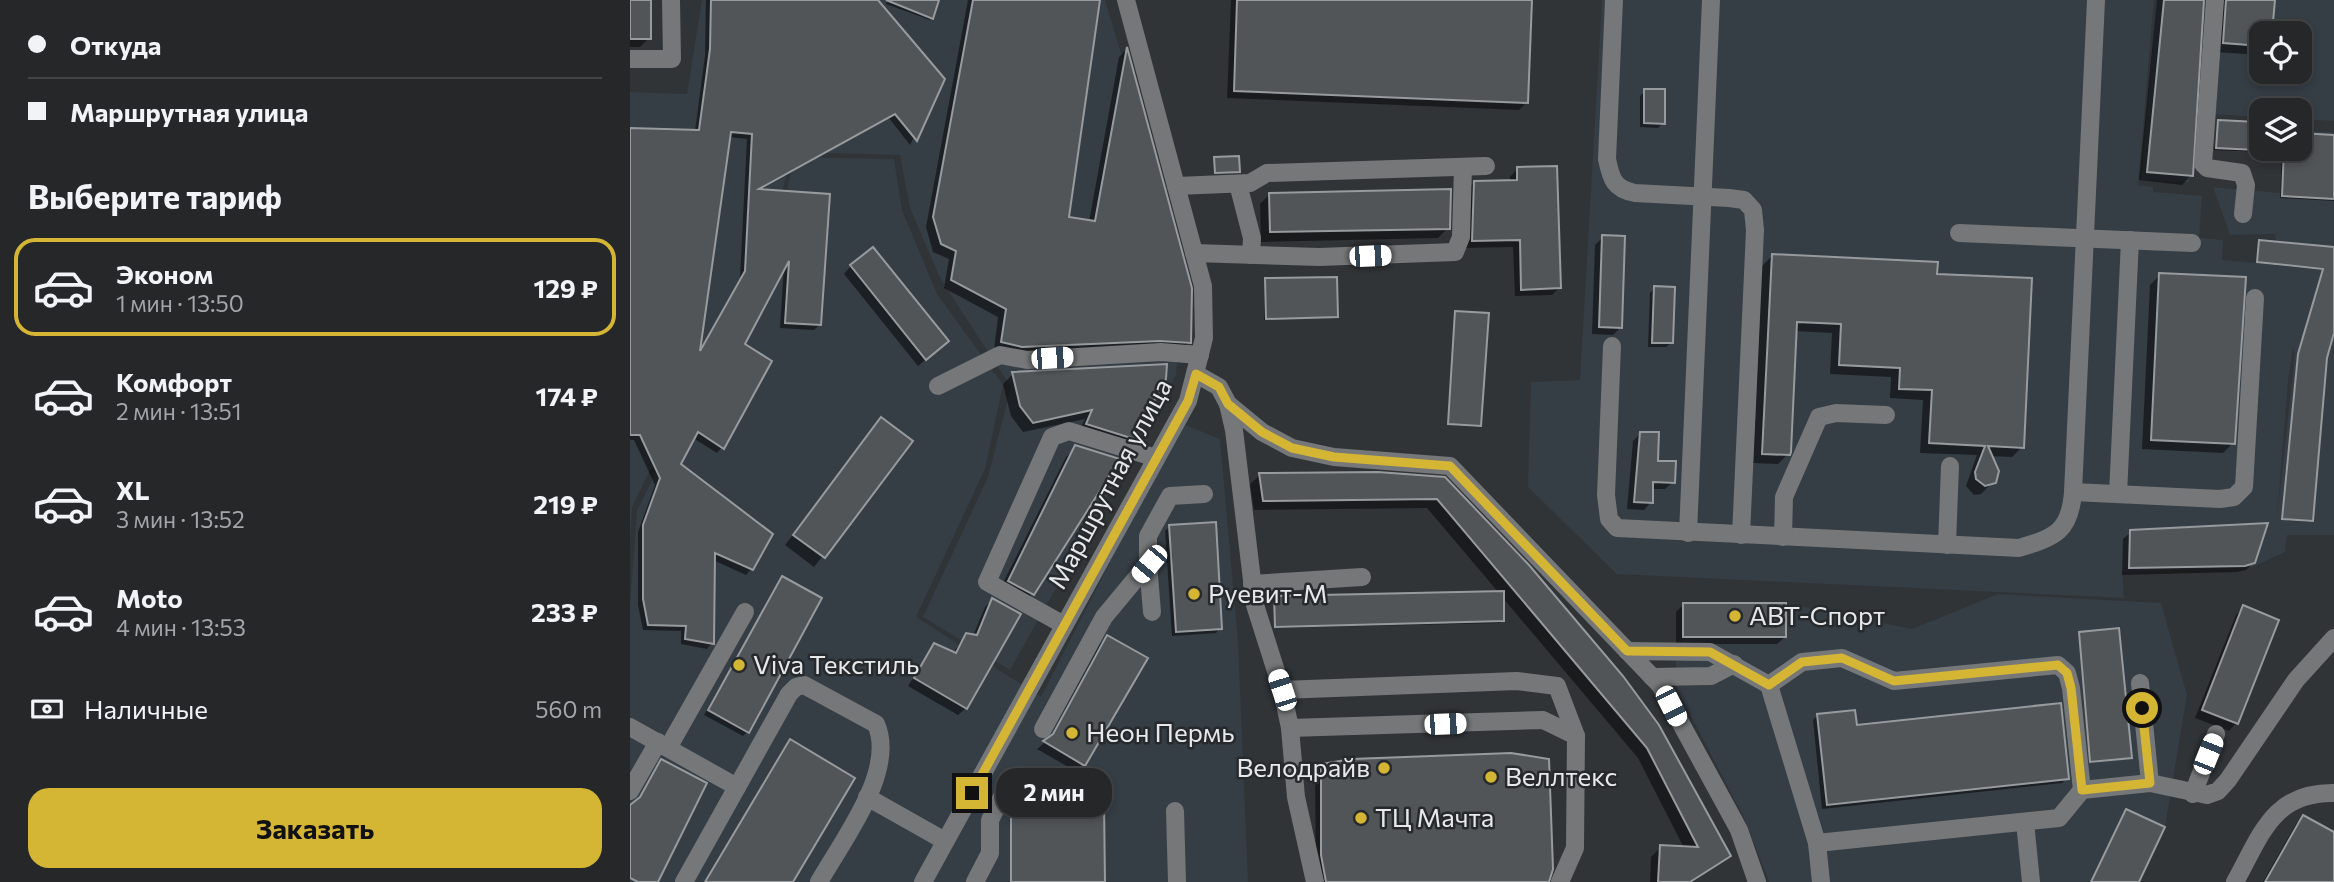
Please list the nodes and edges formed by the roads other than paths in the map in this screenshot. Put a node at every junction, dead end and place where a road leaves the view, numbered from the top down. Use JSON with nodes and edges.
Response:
{"nodes":[{"id":1,"x":671,"y":0,"type":"edge"},
{"id":2,"x":1126,"y":0,"type":"edge"},
{"id":3,"x":1614,"y":0,"type":"edge"},
{"id":4,"x":1711,"y":0,"type":"edge"},
{"id":5,"x":2096,"y":0,"type":"edge"},
{"id":6,"x":2215,"y":0,"type":"edge"},
{"id":7,"x":630,"y":60,"type":"edge"},
{"id":8,"x":1486,"y":166,"type":"dead end"},
{"id":9,"x":1463,"y":167,"type":"junction"},
{"id":10,"x":1238,"y":184,"type":"junction"},
{"id":11,"x":1176,"y":186,"type":"junction"},
{"id":12,"x":1704,"y":197,"type":"junction"},
{"id":13,"x":2243,"y":214,"type":"dead end"},
{"id":14,"x":1959,"y":233,"type":"dead end"},
{"id":15,"x":2085,"y":238,"type":"junction"},
{"id":16,"x":2130,"y":240,"type":"junction"},
{"id":17,"x":2192,"y":243,"type":"dead end"},
{"id":18,"x":1194,"y":253,"type":"junction"},
{"id":19,"x":1251,"y":255,"type":"junction"},
{"id":20,"x":2255,"y":298,"type":"dead end"},
{"id":21,"x":1612,"y":346,"type":"dead end"},
{"id":22,"x":1200,"y":355,"type":"junction"},
{"id":23,"x":1196,"y":374,"type":"junction"},
{"id":24,"x":938,"y":386,"type":"dead end"},
{"id":25,"x":1228,"y":404,"type":"junction"},
{"id":26,"x":1886,"y":415,"type":"dead end"},
{"id":27,"x":1156,"y":458,"type":"junction"},
{"id":28,"x":1950,"y":466,"type":"dead end"},
{"id":29,"x":2073,"y":492,"type":"junction"},
{"id":30,"x":1204,"y":494,"type":"dead end"},
{"id":31,"x":2118,"y":494,"type":"junction"},
{"id":32,"x":1688,"y":533,"type":"junction"},
{"id":33,"x":1741,"y":536,"type":"junction"},
{"id":34,"x":1783,"y":537,"type":"junction"},
{"id":35,"x":1947,"y":545,"type":"junction"},
{"id":36,"x":1149,"y":564,"type":"junction"},
{"id":37,"x":1362,"y":577,"type":"dead end"},
{"id":38,"x":1252,"y":584,"type":"junction"},
{"id":39,"x":1081,"y":594,"type":"junction"},
{"id":40,"x":745,"y":612,"type":"dead end"},
{"id":41,"x":1152,"y":612,"type":"dead end"},
{"id":42,"x":1104,"y":617,"type":"junction"},
{"id":43,"x":1064,"y":625,"type":"junction"},
{"id":44,"x":2334,"y":638,"type":"edge"},
{"id":45,"x":1627,"y":651,"type":"junction"},
{"id":46,"x":1734,"y":664,"type":"junction"},
{"id":47,"x":1653,"y":677,"type":"junction"},
{"id":48,"x":2140,"y":683,"type":"dead end"},
{"id":49,"x":1769,"y":685,"type":"junction"},
{"id":50,"x":1282,"y":690,"type":"junction"},
{"id":51,"x":630,"y":727,"type":"edge"},
{"id":52,"x":1290,"y":728,"type":"junction"},
{"id":53,"x":1043,"y":729,"type":"dead end"},
{"id":54,"x":2216,"y":734,"type":"dead end"},
{"id":55,"x":1576,"y":736,"type":"junction"},
{"id":56,"x":663,"y":745,"type":"junction"},
{"id":57,"x":2150,"y":783,"type":"junction"},
{"id":58,"x":737,"y":787,"type":"junction"},
{"id":59,"x":2082,"y":790,"type":"junction"},
{"id":60,"x":630,"y":791,"type":"edge"},
{"id":61,"x":2334,"y":793,"type":"edge"},
{"id":62,"x":2193,"y":794,"type":"junction"},
{"id":63,"x":1049,"y":796,"type":"dead end"},
{"id":64,"x":867,"y":797,"type":"junction"},
{"id":65,"x":1175,"y":811,"type":"dead end"},
{"id":66,"x":2025,"y":821,"type":"junction"},
{"id":67,"x":945,"y":841,"type":"junction"},
{"id":68,"x":1817,"y":843,"type":"junction"},
{"id":69,"x":684,"y":882,"type":"edge"},
{"id":70,"x":819,"y":882,"type":"edge"},
{"id":71,"x":923,"y":882,"type":"edge"},
{"id":72,"x":975,"y":882,"type":"edge"},
{"id":73,"x":1177,"y":882,"type":"edge"},
{"id":74,"x":1315,"y":882,"type":"edge"},
{"id":75,"x":1560,"y":882,"type":"edge"},
{"id":76,"x":1757,"y":882,"type":"edge"},
{"id":77,"x":1821,"y":882,"type":"edge"},
{"id":78,"x":2031,"y":882,"type":"edge"},
{"id":79,"x":2235,"y":882,"type":"edge"}],
"edges":[{"from":1,"to":7,"type":"street"},
{"from":2,"to":11,"type":"street","name":"Маршрутная улица"},
{"from":3,"to":12,"type":"street"},
{"from":4,"to":12,"type":"street"},
{"from":5,"to":15,"type":"street"},
{"from":6,"to":13,"type":"street"},
{"from":8,"to":9,"type":"street"},
{"from":9,"to":10,"type":"street"},
{"from":9,"to":19,"type":"street"},
{"from":10,"to":11,"type":"street"},
{"from":10,"to":19,"type":"street"},
{"from":11,"to":18,"type":"street","name":"Маршрутная улица"},
{"from":12,"to":32,"type":"street"},
{"from":12,"to":33,"type":"street"},
{"from":14,"to":15,"type":"street"},
{"from":15,"to":16,"type":"street"},
{"from":15,"to":29,"type":"street"},
{"from":16,"to":17,"type":"street"},
{"from":16,"to":31,"type":"street"},
{"from":18,"to":19,"type":"street"},
{"from":18,"to":22,"type":"street","name":"Маршрутная улица"},
{"from":20,"to":31,"type":"street"},
{"from":21,"to":32,"type":"street"},
{"from":22,"to":23,"type":"street","name":"Маршрутная улица"},
{"from":22,"to":24,"type":"street"},
{"from":23,"to":25,"type":"street"},
{"from":23,"to":27,"type":"street","name":"Маршрутная улица"},
{"from":25,"to":38,"type":"street"},
{"from":25,"to":45,"type":"street"},
{"from":26,"to":34,"type":"street"},
{"from":27,"to":39,"type":"street","name":"Маршрутная улица"},
{"from":27,"to":43,"type":"street"},
{"from":28,"to":35,"type":"street"},
{"from":29,"to":31,"type":"street"},
{"from":29,"to":35,"type":"street"},
{"from":30,"to":36,"type":"street"},
{"from":32,"to":33,"type":"street"},
{"from":33,"to":34,"type":"street"},
{"from":34,"to":35,"type":"street"},
{"from":36,"to":41,"type":"street"},
{"from":36,"to":42,"type":"street"},
{"from":37,"to":38,"type":"street"},
{"from":38,"to":50,"type":"street"},
{"from":39,"to":42,"type":"street"},
{"from":39,"to":43,"type":"street","name":"Маршрутная улица"},
{"from":40,"to":56,"type":"street"},
{"from":42,"to":53,"type":"street"},
{"from":43,"to":67,"type":"street","name":"Маршрутная улица"},
{"from":44,"to":62,"type":"street"},
{"from":45,"to":46,"type":"street"},
{"from":45,"to":47,"type":"street"},
{"from":46,"to":47,"type":"street"},
{"from":46,"to":49,"type":"street"},
{"from":47,"to":76,"type":"street"},
{"from":48,"to":57,"type":"street"},
{"from":49,"to":59,"type":"street"},
{"from":49,"to":68,"type":"street"},
{"from":50,"to":52,"type":"street"},
{"from":50,"to":55,"type":"street"},
{"from":51,"to":56,"type":"street"},
{"from":52,"to":55,"type":"street"},
{"from":52,"to":74,"type":"street"},
{"from":54,"to":62,"type":"street"},
{"from":55,"to":75,"type":"street"},
{"from":56,"to":58,"type":"street"},
{"from":56,"to":60,"type":"street"},
{"from":57,"to":59,"type":"street"},
{"from":57,"to":62,"type":"street"},
{"from":58,"to":64,"type":"street"},
{"from":58,"to":69,"type":"street"},
{"from":59,"to":66,"type":"street"},
{"from":61,"to":79,"type":"street"},
{"from":63,"to":72,"type":"street"},
{"from":64,"to":67,"type":"street"},
{"from":64,"to":70,"type":"street"},
{"from":65,"to":73,"type":"street"},
{"from":66,"to":68,"type":"street"},
{"from":66,"to":78,"type":"street"},
{"from":67,"to":71,"type":"street","name":"Маршрутная улица"},
{"from":68,"to":77,"type":"street"}]}
